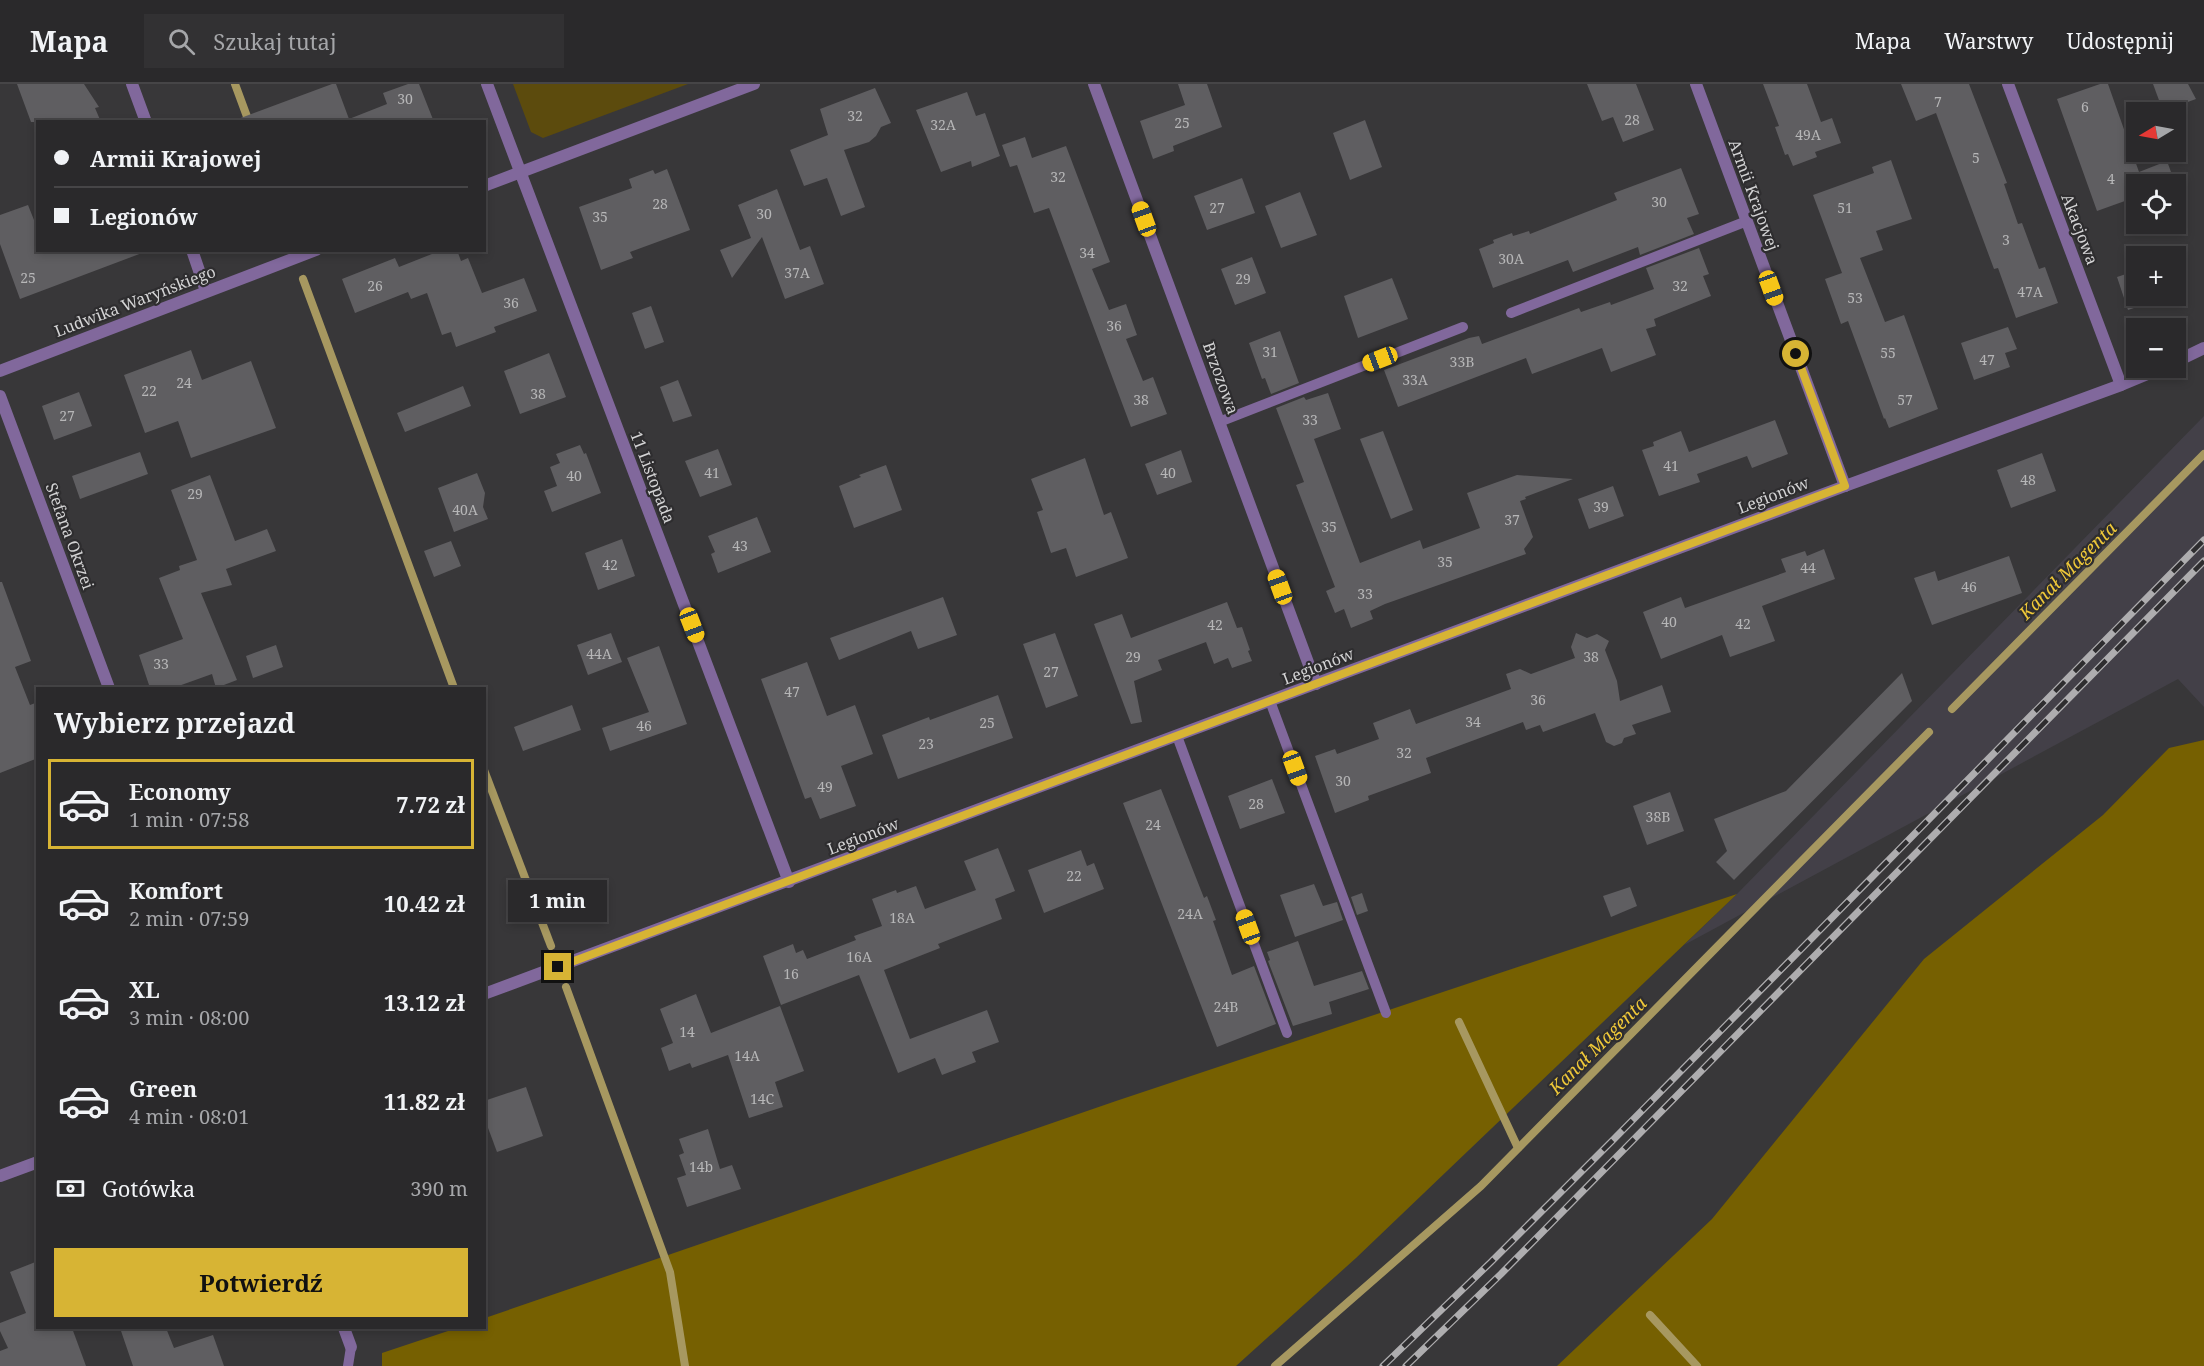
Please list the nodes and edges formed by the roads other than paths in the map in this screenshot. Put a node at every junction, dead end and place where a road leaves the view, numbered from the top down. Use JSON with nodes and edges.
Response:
{"nodes":[{"id":1,"x":132,"y":84,"type":"edge"},
{"id":2,"x":487,"y":84,"type":"edge"},
{"id":3,"x":754,"y":84,"type":"edge"},
{"id":4,"x":1094,"y":84,"type":"edge"},
{"id":5,"x":1696,"y":84,"type":"edge"},
{"id":6,"x":2008,"y":84,"type":"edge"},
{"id":7,"x":145,"y":120,"type":"edge"},
{"id":8,"x":520,"y":172,"type":"junction"},
{"id":9,"x":486,"y":185,"type":"edge"},
{"id":10,"x":1747,"y":221,"type":"junction"},
{"id":11,"x":193,"y":252,"type":"edge"},
{"id":12,"x":311,"y":252,"type":"edge"},
{"id":13,"x":206,"y":291,"type":"junction"},
{"id":14,"x":1511,"y":313,"type":"dead end"},
{"id":15,"x":1463,"y":327,"type":"dead end"},
{"id":16,"x":2204,"y":348,"type":"edge"},
{"id":17,"x":2186,"y":357,"type":"edge"},
{"id":18,"x":0,"y":371,"type":"edge"},
{"id":19,"x":2138,"y":378,"type":"edge"},
{"id":20,"x":2121,"y":385,"type":"junction"},
{"id":21,"x":0,"y":396,"type":"edge"},
{"id":22,"x":1219,"y":422,"type":"junction"},
{"id":23,"x":1845,"y":486,"type":"junction"},
{"id":24,"x":1316,"y":684,"type":"junction"},
{"id":25,"x":109,"y":687,"type":"edge"},
{"id":26,"x":1270,"y":701,"type":"junction"},
{"id":27,"x":1177,"y":736,"type":"junction"},
{"id":28,"x":789,"y":882,"type":"junction"},
{"id":29,"x":486,"y":993,"type":"edge"},
{"id":30,"x":1386,"y":1012,"type":"dead end"},
{"id":31,"x":1287,"y":1033,"type":"dead end"},
{"id":32,"x":36,"y":1163,"type":"edge"},
{"id":33,"x":0,"y":1176,"type":"edge"},
{"id":34,"x":344,"y":1329,"type":"edge"},
{"id":35,"x":351,"y":1347,"type":"joint"},
{"id":36,"x":348,"y":1366,"type":"edge"}],
"edges":[{"from":1,"to":7,"type":"street"},
{"from":2,"to":8,"type":"street","name":"11 Listopada"},
{"from":3,"to":8,"type":"street"},
{"from":4,"to":22,"type":"street","name":"Brzozowa"},
{"from":5,"to":10,"type":"street","name":"Armii Krajowej"},
{"from":6,"to":20,"type":"street","name":"Akacjowa"},
{"from":8,"to":9,"type":"street"},
{"from":8,"to":28,"type":"street","name":"11 Listopada"},
{"from":10,"to":14,"type":"lane"},
{"from":10,"to":23,"type":"street","name":"Armii Krajowej"},
{"from":11,"to":13,"type":"street"},
{"from":12,"to":13,"type":"street","name":"Ludwika Waryńskiego"},
{"from":13,"to":18,"type":"street","name":"Ludwika Waryńskiego"},
{"from":15,"to":22,"type":"lane"},
{"from":16,"to":17,"type":"street"},
{"from":19,"to":20,"type":"street","name":"Legionów"},
{"from":20,"to":23,"type":"street","name":"Legionów"},
{"from":21,"to":25,"type":"street","name":"Stefana Okrzei"},
{"from":22,"to":24,"type":"street","name":"Brzozowa"},
{"from":23,"to":24,"type":"street","name":"Legionów"},
{"from":24,"to":26,"type":"street","name":"Legionów"},
{"from":26,"to":27,"type":"street","name":"Legionów"},
{"from":26,"to":30,"type":"lane"},
{"from":27,"to":28,"type":"street","name":"Legionów"},
{"from":27,"to":31,"type":"lane"},
{"from":28,"to":29,"type":"street","name":"Legionów"},
{"from":32,"to":33,"type":"street"},
{"from":34,"to":35,"type":"street"},
{"from":35,"to":36,"type":"lane"}]}
